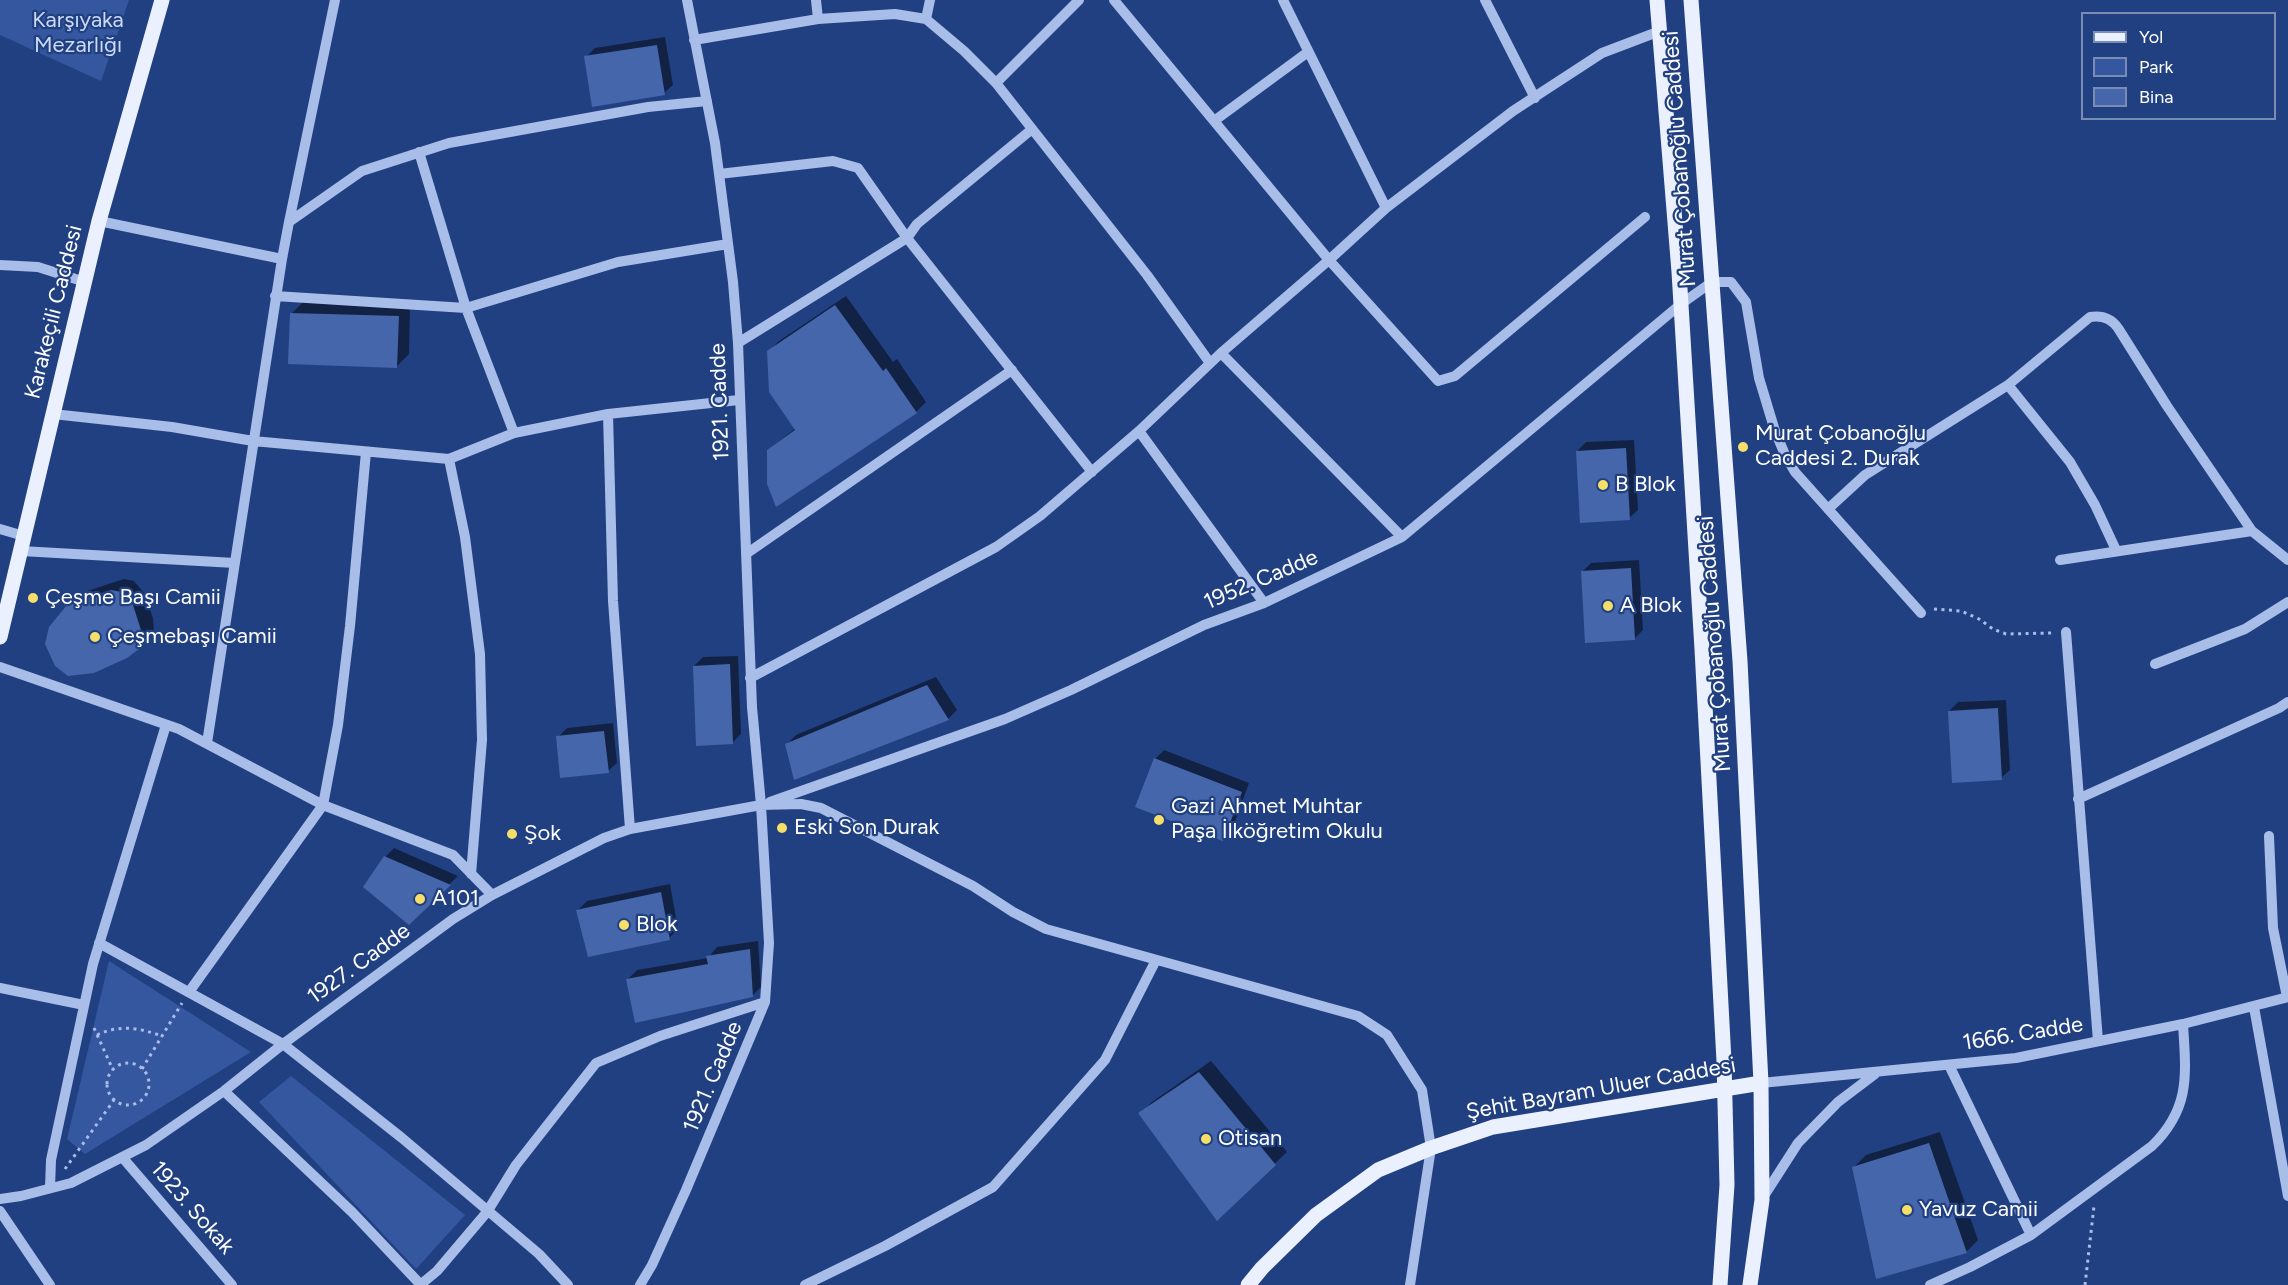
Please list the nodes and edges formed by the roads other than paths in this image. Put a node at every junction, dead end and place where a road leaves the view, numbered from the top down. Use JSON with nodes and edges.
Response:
{"nodes":[{"id":1,"x":162,"y":0,"type":"edge"},
{"id":2,"x":335,"y":0,"type":"edge"},
{"id":3,"x":687,"y":0,"type":"edge"},
{"id":4,"x":816,"y":0,"type":"edge"},
{"id":5,"x":930,"y":0,"type":"edge"},
{"id":6,"x":1079,"y":0,"type":"edge"},
{"id":7,"x":1114,"y":0,"type":"edge"},
{"id":8,"x":1283,"y":0,"type":"edge"},
{"id":9,"x":1485,"y":0,"type":"edge"},
{"id":10,"x":1657,"y":0,"type":"edge"},
{"id":11,"x":1691,"y":0,"type":"edge"},
{"id":12,"x":818,"y":19,"type":"junction"},
{"id":13,"x":926,"y":19,"type":"junction"},
{"id":14,"x":1660,"y":31,"type":"junction"},
{"id":15,"x":694,"y":40,"type":"junction"},
{"id":16,"x":1308,"y":52,"type":"junction"},
{"id":17,"x":996,"y":83,"type":"junction"},
{"id":18,"x":1535,"y":98,"type":"junction"},
{"id":19,"x":706,"y":101,"type":"junction"},
{"id":20,"x":1214,"y":121,"type":"junction"},
{"id":21,"x":1031,"y":129,"type":"junction"},
{"id":22,"x":419,"y":152,"type":"junction"},
{"id":23,"x":719,"y":174,"type":"junction"},
{"id":24,"x":1386,"y":208,"type":"junction"},
{"id":25,"x":1644,"y":217,"type":"dead end"},
{"id":26,"x":99,"y":221,"type":"junction"},
{"id":27,"x":289,"y":222,"type":"junction"},
{"id":28,"x":907,"y":238,"type":"junction"},
{"id":29,"x":728,"y":244,"type":"junction"},
{"id":30,"x":282,"y":259,"type":"junction"},
{"id":31,"x":1329,"y":260,"type":"junction"},
{"id":32,"x":0,"y":265,"type":"edge"},
{"id":33,"x":85,"y":282,"type":"junction"},
{"id":34,"x":1712,"y":282,"type":"junction"},
{"id":35,"x":275,"y":296,"type":"junction"},
{"id":36,"x":1681,"y":304,"type":"junction"},
{"id":37,"x":466,"y":308,"type":"junction"},
{"id":38,"x":738,"y":344,"type":"junction"},
{"id":39,"x":1221,"y":353,"type":"junction"},
{"id":40,"x":1210,"y":363,"type":"junction"},
{"id":41,"x":1012,"y":370,"type":"junction"},
{"id":42,"x":2008,"y":385,"type":"junction"},
{"id":43,"x":739,"y":400,"type":"junction"},
{"id":44,"x":53,"y":414,"type":"junction"},
{"id":45,"x":608,"y":414,"type":"junction"},
{"id":46,"x":1139,"y":431,"type":"junction"},
{"id":47,"x":514,"y":433,"type":"junction"},
{"id":48,"x":253,"y":441,"type":"junction"},
{"id":49,"x":366,"y":452,"type":"junction"},
{"id":50,"x":449,"y":459,"type":"junction"},
{"id":51,"x":1092,"y":472,"type":"junction"},
{"id":52,"x":1828,"y":509,"type":"junction"},
{"id":53,"x":0,"y":529,"type":"edge"},
{"id":54,"x":2252,"y":531,"type":"junction"},
{"id":55,"x":1402,"y":537,"type":"junction"},
{"id":56,"x":22,"y":544,"type":"junction"},
{"id":57,"x":2116,"y":550,"type":"junction"},
{"id":58,"x":746,"y":554,"type":"junction"},
{"id":59,"x":2060,"y":560,"type":"dead end"},
{"id":60,"x":2288,"y":560,"type":"edge"},
{"id":61,"x":235,"y":563,"type":"junction"},
{"id":62,"x":2288,"y":602,"type":"edge"},
{"id":63,"x":1264,"y":603,"type":"junction"},
{"id":64,"x":1921,"y":613,"type":"road end"},
{"id":65,"x":2066,"y":632,"type":"road end"},
{"id":66,"x":0,"y":637,"type":"edge"},
{"id":67,"x":2155,"y":664,"type":"dead end"},
{"id":68,"x":0,"y":667,"type":"edge"},
{"id":69,"x":750,"y":678,"type":"junction"},
{"id":70,"x":2288,"y":702,"type":"edge"},
{"id":71,"x":166,"y":725,"type":"junction"},
{"id":72,"x":207,"y":743,"type":"junction"},
{"id":73,"x":2078,"y":799,"type":"junction"},
{"id":74,"x":323,"y":805,"type":"junction"},
{"id":75,"x":761,"y":806,"type":"junction"},
{"id":76,"x":630,"y":829,"type":"junction"},
{"id":77,"x":2269,"y":836,"type":"dead end"},
{"id":78,"x":471,"y":874,"type":"junction"},
{"id":79,"x":492,"y":895,"type":"junction"},
{"id":80,"x":99,"y":943,"type":"junction"},
{"id":81,"x":1156,"y":960,"type":"junction"},
{"id":82,"x":0,"y":988,"type":"edge"},
{"id":83,"x":189,"y":992,"type":"junction"},
{"id":84,"x":2288,"y":997,"type":"edge"},
{"id":85,"x":765,"y":1002,"type":"junction"},
{"id":86,"x":84,"y":1005,"type":"junction"},
{"id":87,"x":2254,"y":1007,"type":"junction"},
{"id":88,"x":2183,"y":1024,"type":"junction"},
{"id":89,"x":2098,"y":1041,"type":"junction"},
{"id":90,"x":283,"y":1044,"type":"junction"},
{"id":91,"x":1949,"y":1065,"type":"junction"},
{"id":92,"x":1875,"y":1073,"type":"junction"},
{"id":93,"x":1761,"y":1083,"type":"junction"},
{"id":94,"x":1724,"y":1089,"type":"junction"},
{"id":95,"x":224,"y":1091,"type":"junction"},
{"id":96,"x":2283,"y":1137,"type":"edge"},
{"id":97,"x":1431,"y":1148,"type":"junction"},
{"id":98,"x":122,"y":1157,"type":"junction"},
{"id":99,"x":2285,"y":1165,"type":"edge"},
{"id":100,"x":50,"y":1188,"type":"junction"},
{"id":101,"x":2288,"y":1196,"type":"edge"},
{"id":102,"x":0,"y":1199,"type":"edge"},
{"id":103,"x":1762,"y":1200,"type":"junction"},
{"id":104,"x":0,"y":1211,"type":"edge"},
{"id":105,"x":487,"y":1212,"type":"junction"},
{"id":106,"x":2031,"y":1235,"type":"junction"},
{"id":107,"x":420,"y":1284,"type":"edge"},
{"id":108,"x":50,"y":1285,"type":"edge"},
{"id":109,"x":232,"y":1285,"type":"edge"},
{"id":110,"x":568,"y":1285,"type":"edge"},
{"id":111,"x":640,"y":1285,"type":"edge"},
{"id":112,"x":805,"y":1285,"type":"edge"},
{"id":113,"x":1248,"y":1285,"type":"edge"},
{"id":114,"x":1410,"y":1285,"type":"edge"},
{"id":115,"x":1720,"y":1285,"type":"edge"},
{"id":116,"x":1750,"y":1285,"type":"edge"},
{"id":117,"x":1930,"y":1285,"type":"edge"}],
"edges":[{"from":1,"to":26,"type":"main road","name":"Karakeçili Caddesi"},
{"from":2,"to":27,"type":"street"},
{"from":3,"to":15,"type":"street","name":"1921. Cadde"},
{"from":4,"to":12,"type":"street"},
{"from":5,"to":13,"type":"street"},
{"from":6,"to":17,"type":"street"},
{"from":7,"to":20,"type":"street"},
{"from":8,"to":16,"type":"street"},
{"from":9,"to":18,"type":"street"},
{"from":10,"to":14,"type":"main road","name":"Murat Çobanoğlu Caddesi"},
{"from":11,"to":34,"type":"main road","name":"Murat Çobanoğlu Caddesi"},
{"from":12,"to":13,"type":"street"},
{"from":12,"to":15,"type":"street"},
{"from":13,"to":17,"type":"street"},
{"from":14,"to":18,"type":"street"},
{"from":14,"to":36,"type":"main road","name":"Murat Çobanoğlu Caddesi"},
{"from":15,"to":19,"type":"street","name":"1921. Cadde"},
{"from":16,"to":20,"type":"street"},
{"from":16,"to":24,"type":"street"},
{"from":17,"to":21,"type":"street"},
{"from":18,"to":24,"type":"street"},
{"from":19,"to":22,"type":"street"},
{"from":19,"to":23,"type":"street","name":"1921. Cadde"},
{"from":20,"to":31,"type":"street"},
{"from":21,"to":28,"type":"street"},
{"from":21,"to":40,"type":"street"},
{"from":22,"to":27,"type":"street"},
{"from":22,"to":37,"type":"street"},
{"from":23,"to":28,"type":"street"},
{"from":23,"to":29,"type":"street","name":"1921. Cadde"},
{"from":24,"to":31,"type":"street"},
{"from":25,"to":31,"type":"street"},
{"from":26,"to":30,"type":"street"},
{"from":26,"to":33,"type":"main road","name":"Karakeçili Caddesi"},
{"from":27,"to":30,"type":"street"},
{"from":28,"to":38,"type":"street"},
{"from":28,"to":41,"type":"street"},
{"from":29,"to":37,"type":"street"},
{"from":29,"to":38,"type":"street","name":"1921. Cadde"},
{"from":30,"to":35,"type":"street"},
{"from":31,"to":39,"type":"street"},
{"from":32,"to":33,"type":"street"},
{"from":33,"to":44,"type":"main road","name":"Karakeçili Caddesi"},
{"from":34,"to":36,"type":"street","name":"1952. Cadde"},
{"from":34,"to":52,"type":"street"},
{"from":34,"to":93,"type":"main road","name":"Murat Çobanoğlu Caddesi"},
{"from":35,"to":37,"type":"street"},
{"from":35,"to":48,"type":"street"},
{"from":36,"to":55,"type":"street","name":"1952. Cadde"},
{"from":36,"to":94,"type":"main road","name":"Murat Çobanoğlu Caddesi"},
{"from":37,"to":47,"type":"street"},
{"from":38,"to":43,"type":"street","name":"1921. Cadde"},
{"from":39,"to":40,"type":"street"},
{"from":39,"to":55,"type":"street"},
{"from":40,"to":46,"type":"street"},
{"from":41,"to":51,"type":"street"},
{"from":41,"to":58,"type":"street"},
{"from":42,"to":52,"type":"street"},
{"from":42,"to":54,"type":"street"},
{"from":42,"to":57,"type":"street"},
{"from":43,"to":45,"type":"street"},
{"from":43,"to":58,"type":"street","name":"1921. Cadde"},
{"from":44,"to":48,"type":"street"},
{"from":44,"to":56,"type":"main road","name":"Karakeçili Caddesi"},
{"from":45,"to":47,"type":"street"},
{"from":45,"to":76,"type":"street"},
{"from":46,"to":51,"type":"street"},
{"from":46,"to":63,"type":"street"},
{"from":47,"to":50,"type":"street"},
{"from":48,"to":49,"type":"street"},
{"from":48,"to":61,"type":"street"},
{"from":49,"to":50,"type":"street"},
{"from":49,"to":74,"type":"street"},
{"from":50,"to":78,"type":"street"},
{"from":51,"to":69,"type":"street"},
{"from":52,"to":64,"type":"street"},
{"from":53,"to":56,"type":"street"},
{"from":54,"to":57,"type":"street"},
{"from":54,"to":60,"type":"street"},
{"from":55,"to":63,"type":"street","name":"1952. Cadde"},
{"from":56,"to":61,"type":"street"},
{"from":56,"to":66,"type":"main road","name":"Karakeçili Caddesi"},
{"from":57,"to":59,"type":"street"},
{"from":58,"to":69,"type":"street","name":"1921. Cadde"},
{"from":61,"to":72,"type":"street"},
{"from":62,"to":67,"type":"street"},
{"from":63,"to":75,"type":"street","name":"1952. Cadde"},
{"from":65,"to":73,"type":"street"},
{"from":68,"to":71,"type":"street"},
{"from":69,"to":75,"type":"street","name":"1921. Cadde"},
{"from":70,"to":73,"type":"street"},
{"from":71,"to":72,"type":"street"},
{"from":71,"to":80,"type":"street"},
{"from":72,"to":74,"type":"street"},
{"from":73,"to":89,"type":"street"},
{"from":74,"to":78,"type":"street"},
{"from":74,"to":83,"type":"street"},
{"from":75,"to":76,"type":"street","name":"1927. Cadde"},
{"from":75,"to":81,"type":"street"},
{"from":75,"to":85,"type":"street","name":"1921. Cadde"},
{"from":76,"to":79,"type":"street","name":"1927. Cadde"},
{"from":77,"to":84,"type":"street"},
{"from":78,"to":79,"type":"street"},
{"from":79,"to":90,"type":"street","name":"1927. Cadde"},
{"from":80,"to":83,"type":"street"},
{"from":80,"to":86,"type":"street"},
{"from":81,"to":97,"type":"street"},
{"from":81,"to":112,"type":"street"},
{"from":82,"to":86,"type":"street"},
{"from":83,"to":90,"type":"street"},
{"from":84,"to":87,"type":"street","name":"1666. Cadde"},
{"from":85,"to":105,"type":"street"},
{"from":85,"to":111,"type":"street","name":"1921. Cadde"},
{"from":86,"to":100,"type":"street"},
{"from":87,"to":88,"type":"street","name":"1666. Cadde"},
{"from":87,"to":96,"type":"street"},
{"from":88,"to":89,"type":"street","name":"1666. Cadde"},
{"from":88,"to":106,"type":"street"},
{"from":89,"to":91,"type":"street","name":"1666. Cadde"},
{"from":90,"to":95,"type":"street","name":"1927. Cadde"},
{"from":90,"to":105,"type":"street"},
{"from":91,"to":92,"type":"street","name":"1666. Cadde"},
{"from":91,"to":106,"type":"street"},
{"from":92,"to":93,"type":"street","name":"1666. Cadde"},
{"from":92,"to":103,"type":"street"},
{"from":93,"to":94,"type":"main road","name":"Şehit Bayram Uluer Caddesi"},
{"from":93,"to":103,"type":"main road","name":"Murat Çobanoğlu Caddesi"},
{"from":94,"to":97,"type":"main road","name":"Şehit Bayram Uluer Caddesi"},
{"from":94,"to":115,"type":"main road","name":"Murat Çobanoğlu Caddesi"},
{"from":95,"to":98,"type":"street","name":"1927. Cadde"},
{"from":95,"to":107,"type":"street"},
{"from":96,"to":99,"type":"street"},
{"from":97,"to":113,"type":"main road","name":"Şehit Bayram Uluer Caddesi"},
{"from":97,"to":114,"type":"street"},
{"from":98,"to":100,"type":"street","name":"1927. Cadde"},
{"from":98,"to":109,"type":"street","name":"1923. Sokak"},
{"from":99,"to":101,"type":"street"},
{"from":100,"to":102,"type":"street","name":"1927. Cadde"},
{"from":103,"to":116,"type":"main road","name":"Murat Çobanoğlu Caddesi"},
{"from":104,"to":108,"type":"street"},
{"from":105,"to":107,"type":"street"},
{"from":105,"to":110,"type":"street"},
{"from":106,"to":117,"type":"street"}]}
